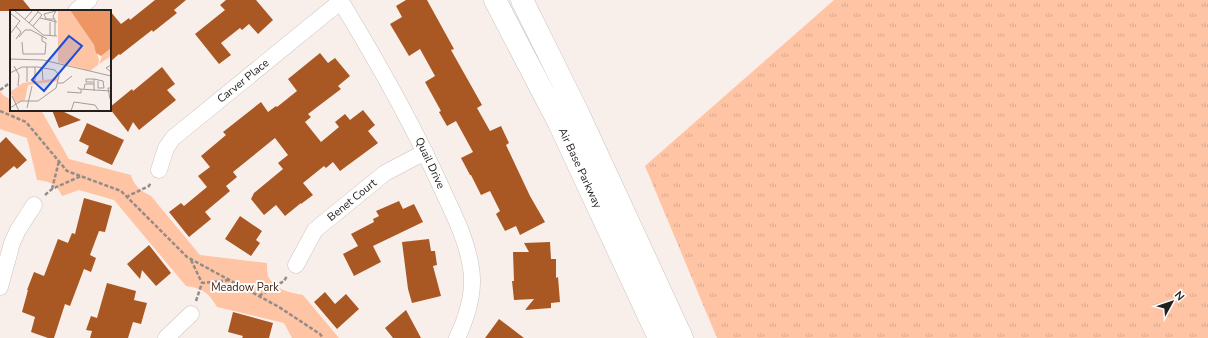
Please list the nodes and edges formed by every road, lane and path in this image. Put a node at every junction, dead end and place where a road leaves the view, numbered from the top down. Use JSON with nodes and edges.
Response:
{"nodes":[{"id":1,"x":89,"y":0,"type":"edge"},
{"id":2,"x":495,"y":0,"type":"edge"},
{"id":3,"x":522,"y":0,"type":"edge"},
{"id":4,"x":341,"y":1,"type":"edge"},
{"id":5,"x":77,"y":10,"type":"edge"},
{"id":6,"x":10,"y":83,"type":"edge"},
{"id":7,"x":1,"y":89,"type":"edge"},
{"id":8,"x":0,"y":111,"type":"edge"},
{"id":9,"x":426,"y":152,"type":"junction"},
{"id":10,"x":59,"y":161,"type":"junction"},
{"id":11,"x":159,"y":170,"type":"joint"},
{"id":12,"x":82,"y":176,"type":"junction"},
{"id":13,"x":52,"y":189,"type":"junction"},
{"id":14,"x":126,"y":197,"type":"junction"},
{"id":15,"x":34,"y":205,"type":"joint"},
{"id":16,"x":190,"y":259,"type":"junction"},
{"id":17,"x":296,"y":265,"type":"joint"},
{"id":18,"x":230,"y":280,"type":"junction"},
{"id":19,"x":202,"y":283,"type":"junction"},
{"id":20,"x":0,"y":287,"type":"edge"},
{"id":21,"x":259,"y":296,"type":"junction"},
{"id":22,"x":191,"y":314,"type":"joint"},
{"id":23,"x":166,"y":338,"type":"edge"},
{"id":24,"x":323,"y":338,"type":"edge"},
{"id":25,"x":457,"y":338,"type":"edge"},
{"id":26,"x":659,"y":338,"type":"edge"},
{"id":27,"x":682,"y":338,"type":"edge"}],
"edges":[{"from":1,"to":5,"type":"street"},
{"from":2,"to":26,"type":"main road","name":"Air Base Parkway"},
{"from":3,"to":27,"type":"main road","name":"Air Base Parkway"},
{"from":4,"to":9,"type":"street","name":"Quail Drive"},
{"from":4,"to":11,"type":"street","name":"Carver Place"},
{"from":6,"to":7,"type":"path"},
{"from":8,"to":10,"type":"path"},
{"from":9,"to":17,"type":"street","name":"Benet Court"},
{"from":9,"to":25,"type":"street","name":"Quail Drive"},
{"from":10,"to":12,"type":"path"},
{"from":10,"to":13,"type":"path"},
{"from":11,"to":14,"type":"path"},
{"from":12,"to":13,"type":"path"},
{"from":12,"to":14,"type":"path"},
{"from":13,"to":15,"type":"path"},
{"from":14,"to":16,"type":"path"},
{"from":15,"to":20,"type":"street"},
{"from":16,"to":18,"type":"path"},
{"from":16,"to":19,"type":"path"},
{"from":17,"to":21,"type":"path"},
{"from":18,"to":19,"type":"path"},
{"from":18,"to":21,"type":"path"},
{"from":19,"to":22,"type":"path"},
{"from":21,"to":24,"type":"path"},
{"from":22,"to":23,"type":"street"}]}
